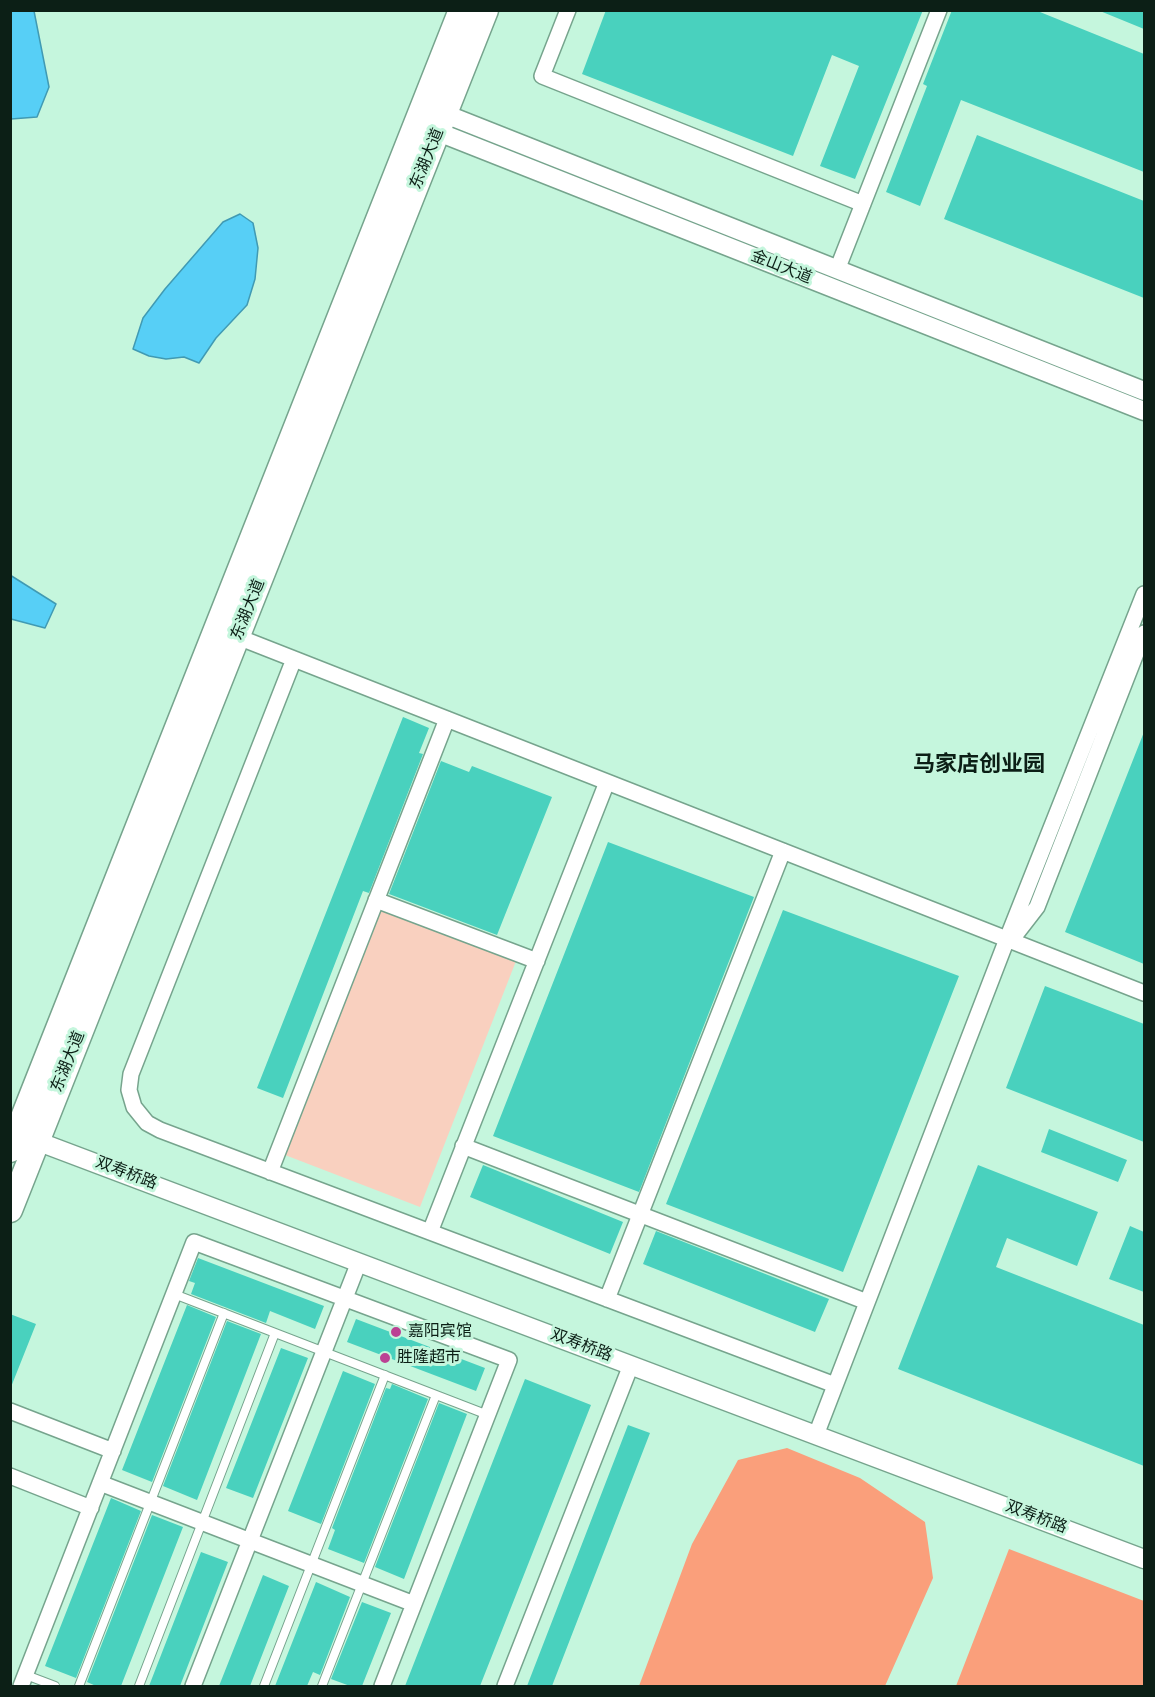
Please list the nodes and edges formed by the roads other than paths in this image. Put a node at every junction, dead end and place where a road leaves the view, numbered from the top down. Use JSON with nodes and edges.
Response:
{"nodes":[{"id":1,"x":461,"y":10,"type":"edge"},
{"id":2,"x":486,"y":10,"type":"edge"},
{"id":3,"x":568,"y":10,"type":"edge"},
{"id":4,"x":939,"y":10,"type":"edge"},
{"id":5,"x":432,"y":119,"type":"junction"},
{"id":6,"x":863,"y":204,"type":"junction"},
{"id":7,"x":837,"y":270,"type":"junction"},
{"id":8,"x":1144,"y":391,"type":"edge"},
{"id":9,"x":1144,"y":411,"type":"edge"},
{"id":10,"x":1144,"y":594,"type":"edge"},
{"id":11,"x":1144,"y":633,"type":"edge"},
{"id":12,"x":238,"y":637,"type":"junction"},
{"id":13,"x":294,"y":659,"type":"junction"},
{"id":14,"x":447,"y":719,"type":"junction"},
{"id":15,"x":607,"y":782,"type":"junction"},
{"id":16,"x":783,"y":851,"type":"junction"},
{"id":17,"x":376,"y":900,"type":"junction"},
{"id":18,"x":1009,"y":940,"type":"junction"},
{"id":19,"x":537,"y":961,"type":"junction"},
{"id":20,"x":1144,"y":993,"type":"edge"},
{"id":21,"x":22,"y":1142,"type":"edge"},
{"id":22,"x":463,"y":1146,"type":"junction"},
{"id":23,"x":270,"y":1172,"type":"junction"},
{"id":24,"x":10,"y":1210,"type":"edge"},
{"id":25,"x":640,"y":1215,"type":"junction"},
{"id":26,"x":430,"y":1232,"type":"junction"},
{"id":27,"x":359,"y":1262,"type":"junction"},
{"id":28,"x":174,"y":1294,"type":"junction"},
{"id":29,"x":345,"y":1299,"type":"junction"},
{"id":30,"x":607,"y":1299,"type":"junction"},
{"id":31,"x":867,"y":1302,"type":"junction"},
{"id":32,"x":224,"y":1313,"type":"junction"},
{"id":33,"x":275,"y":1333,"type":"junction"},
{"id":34,"x":324,"y":1352,"type":"junction"},
{"id":35,"x":631,"y":1365,"type":"junction"},
{"id":36,"x":385,"y":1375,"type":"junction"},
{"id":37,"x":835,"y":1385,"type":"junction"},
{"id":38,"x":436,"y":1395,"type":"junction"},
{"id":39,"x":10,"y":1411,"type":"edge"},
{"id":40,"x":488,"y":1415,"type":"junction"},
{"id":41,"x":816,"y":1435,"type":"junction"},
{"id":42,"x":113,"y":1451,"type":"junction"},
{"id":43,"x":10,"y":1476,"type":"edge"},
{"id":44,"x":100,"y":1483,"type":"junction"},
{"id":45,"x":150,"y":1502,"type":"junction"},
{"id":46,"x":91,"y":1508,"type":"junction"},
{"id":47,"x":202,"y":1522,"type":"junction"},
{"id":48,"x":250,"y":1541,"type":"junction"},
{"id":49,"x":1144,"y":1559,"type":"edge"},
{"id":50,"x":312,"y":1564,"type":"junction"},
{"id":51,"x":362,"y":1583,"type":"junction"},
{"id":52,"x":414,"y":1604,"type":"junction"},
{"id":53,"x":24,"y":1681,"type":"edge"},
{"id":54,"x":55,"y":1686,"type":"edge"},
{"id":55,"x":79,"y":1686,"type":"edge"},
{"id":56,"x":139,"y":1686,"type":"edge"},
{"id":57,"x":194,"y":1686,"type":"edge"},
{"id":58,"x":264,"y":1686,"type":"edge"},
{"id":59,"x":322,"y":1686,"type":"edge"},
{"id":60,"x":382,"y":1686,"type":"edge"},
{"id":61,"x":506,"y":1686,"type":"edge"}],
"edges":[{"from":1,"to":5,"type":"highway","name":"东湖大道"},
{"from":2,"to":5,"type":"highway","name":"东湖大道"},
{"from":3,"to":6,"type":"street"},
{"from":4,"to":6,"type":"street"},
{"from":5,"to":7,"type":"street","name":"金山大道"},
{"from":5,"to":9,"type":"street","name":"金山大道"},
{"from":5,"to":12,"type":"highway","name":"东湖大道"},
{"from":5,"to":21,"type":"highway","name":"东湖大道"},
{"from":6,"to":7,"type":"street"},
{"from":7,"to":8,"type":"street","name":"金山大道"},
{"from":10,"to":18,"type":"street"},
{"from":11,"to":18,"type":"street"},
{"from":12,"to":13,"type":"street"},
{"from":12,"to":21,"type":"highway","name":"东湖大道"},
{"from":13,"to":14,"type":"street"},
{"from":13,"to":23,"type":"street"},
{"from":14,"to":15,"type":"street"},
{"from":14,"to":17,"type":"street"},
{"from":15,"to":16,"type":"street"},
{"from":15,"to":19,"type":"street"},
{"from":16,"to":18,"type":"street"},
{"from":16,"to":25,"type":"street"},
{"from":17,"to":19,"type":"street"},
{"from":17,"to":23,"type":"street"},
{"from":18,"to":20,"type":"street"},
{"from":18,"to":31,"type":"street"},
{"from":19,"to":22,"type":"street"},
{"from":21,"to":24,"type":"highway","name":"东湖大道"},
{"from":21,"to":27,"type":"street","name":"双寿桥路"},
{"from":22,"to":25,"type":"street"},
{"from":22,"to":26,"type":"street"},
{"from":23,"to":26,"type":"street"},
{"from":25,"to":30,"type":"street"},
{"from":25,"to":31,"type":"street"},
{"from":26,"to":30,"type":"street"},
{"from":27,"to":29,"type":"street"},
{"from":27,"to":35,"type":"street","name":"双寿桥路"},
{"from":28,"to":29,"type":"street"},
{"from":28,"to":32,"type":"lane"},
{"from":28,"to":42,"type":"street"},
{"from":29,"to":34,"type":"street"},
{"from":29,"to":40,"type":"street"},
{"from":30,"to":37,"type":"street"},
{"from":31,"to":37,"type":"street"},
{"from":32,"to":33,"type":"lane"},
{"from":32,"to":45,"type":"lane"},
{"from":33,"to":34,"type":"lane"},
{"from":33,"to":47,"type":"lane"},
{"from":34,"to":36,"type":"lane"},
{"from":34,"to":48,"type":"street"},
{"from":35,"to":41,"type":"street","name":"双寿桥路"},
{"from":35,"to":61,"type":"street"},
{"from":36,"to":38,"type":"lane"},
{"from":36,"to":50,"type":"lane"},
{"from":37,"to":41,"type":"street"},
{"from":38,"to":40,"type":"lane"},
{"from":38,"to":51,"type":"lane"},
{"from":39,"to":42,"type":"street"},
{"from":40,"to":52,"type":"street"},
{"from":41,"to":49,"type":"street","name":"双寿桥路"},
{"from":42,"to":44,"type":"street"},
{"from":43,"to":46,"type":"street"},
{"from":44,"to":45,"type":"street"},
{"from":44,"to":46,"type":"street"},
{"from":45,"to":47,"type":"street"},
{"from":45,"to":55,"type":"lane"},
{"from":46,"to":53,"type":"street"},
{"from":47,"to":48,"type":"street"},
{"from":47,"to":56,"type":"lane"},
{"from":48,"to":50,"type":"street"},
{"from":48,"to":57,"type":"street"},
{"from":50,"to":51,"type":"street"},
{"from":50,"to":58,"type":"lane"},
{"from":51,"to":52,"type":"street"},
{"from":51,"to":59,"type":"lane"},
{"from":52,"to":60,"type":"street"},
{"from":53,"to":54,"type":"lane"}]}
